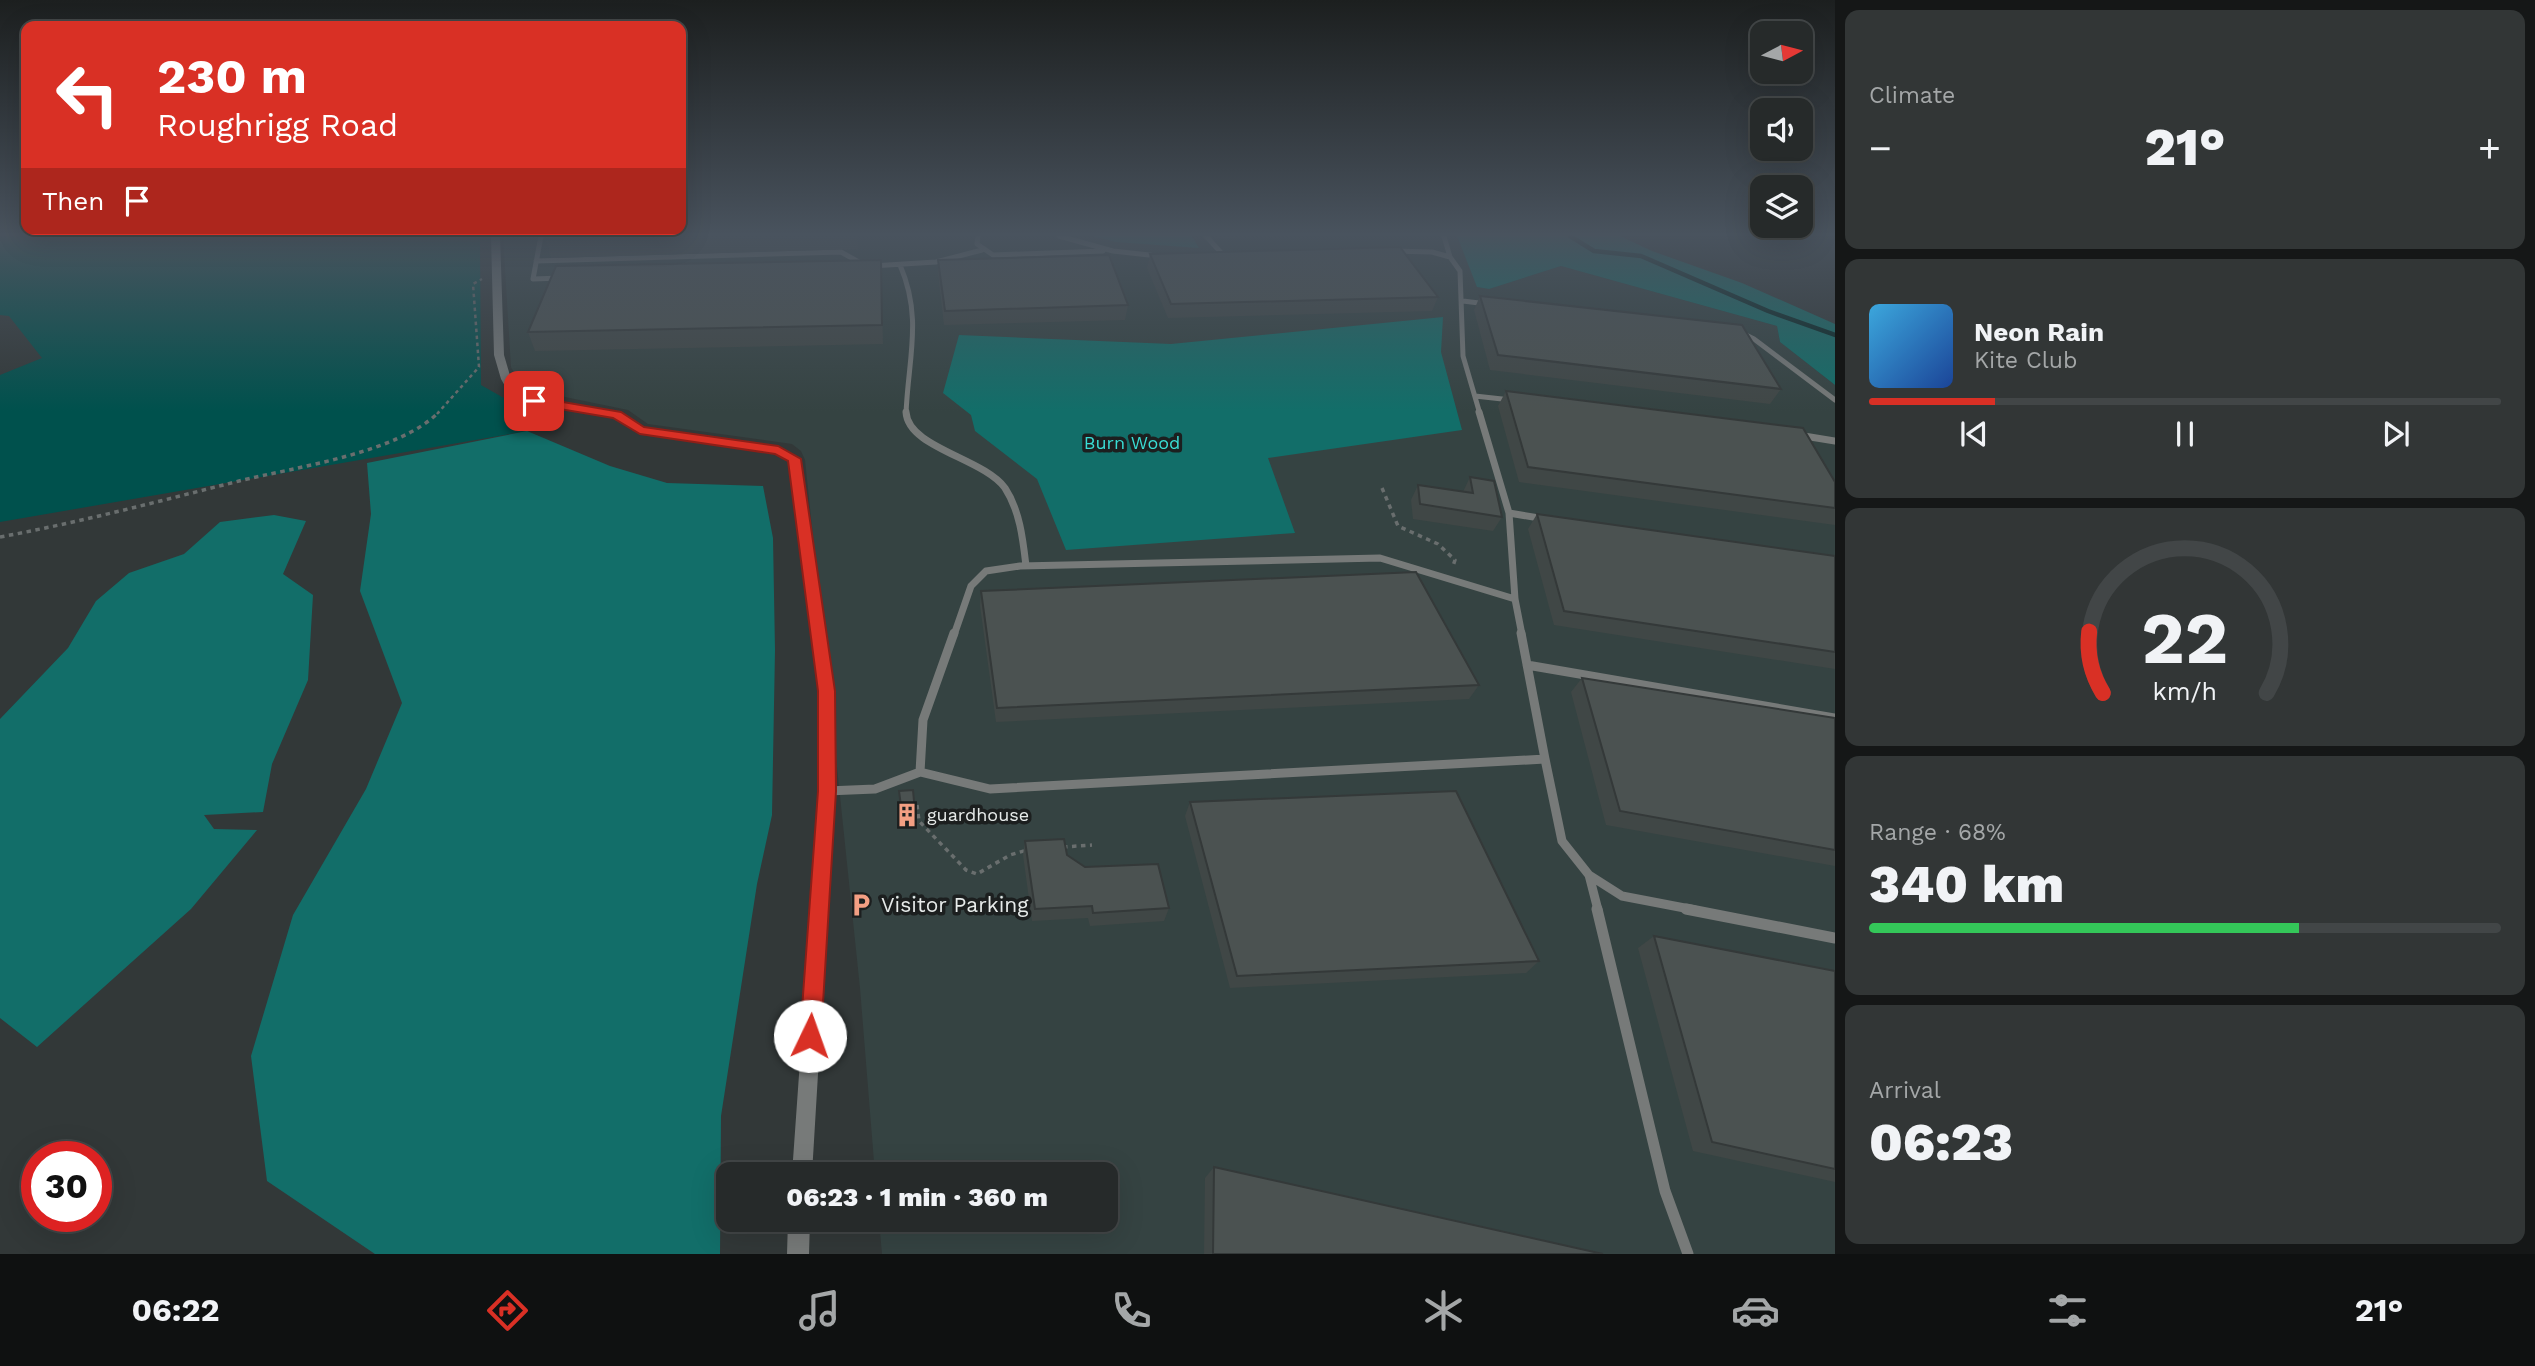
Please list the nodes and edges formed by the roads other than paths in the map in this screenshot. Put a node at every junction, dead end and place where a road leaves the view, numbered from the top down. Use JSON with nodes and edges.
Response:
{"nodes":[{"id":1,"x":497,"y":295,"type":"edge"},
{"id":2,"x":912,"y":295,"type":"edge"},
{"id":3,"x":1462,"y":295,"type":"edge"},
{"id":4,"x":1463,"y":301,"type":"junction"},
{"id":5,"x":1490,"y":304,"type":"edge"},
{"id":6,"x":1737,"y":331,"type":"edge"},
{"id":7,"x":1475,"y":396,"type":"junction"},
{"id":8,"x":1835,"y":400,"type":"edge"},
{"id":9,"x":1517,"y":401,"type":"edge"},
{"id":10,"x":1790,"y":434,"type":"edge"},
{"id":11,"x":1835,"y":441,"type":"edge"},
{"id":12,"x":1509,"y":513,"type":"junction"},
{"id":13,"x":1549,"y":519,"type":"edge"},
{"id":14,"x":1026,"y":566,"type":"junction"},
{"id":15,"x":1515,"y":599,"type":"junction"},
{"id":16,"x":1528,"y":665,"type":"junction"},
{"id":17,"x":1835,"y":718,"type":"edge"},
{"id":18,"x":1545,"y":759,"type":"junction"},
{"id":19,"x":920,"y":772,"type":"junction"},
{"id":20,"x":827,"y":791,"type":"junction"},
{"id":21,"x":1589,"y":875,"type":"junction"},
{"id":22,"x":1835,"y":938,"type":"edge"},
{"id":23,"x":803,"y":1162,"type":"edge"},
{"id":24,"x":799,"y":1232,"type":"edge"},
{"id":25,"x":798,"y":1254,"type":"edge"},
{"id":26,"x":1688,"y":1254,"type":"edge"}],
"edges":[{"from":1,"to":20,"type":"street"},
{"from":2,"to":14,"type":"lane"},
{"from":3,"to":4,"type":"lane"},
{"from":4,"to":5,"type":"lane"},
{"from":4,"to":7,"type":"lane"},
{"from":6,"to":8,"type":"lane"},
{"from":7,"to":9,"type":"lane"},
{"from":7,"to":12,"type":"lane"},
{"from":10,"to":11,"type":"lane"},
{"from":12,"to":13,"type":"lane"},
{"from":12,"to":15,"type":"lane"},
{"from":14,"to":15,"type":"lane"},
{"from":14,"to":19,"type":"lane"},
{"from":15,"to":16,"type":"lane"},
{"from":16,"to":17,"type":"lane"},
{"from":16,"to":18,"type":"lane"},
{"from":18,"to":19,"type":"lane"},
{"from":18,"to":21,"type":"lane"},
{"from":19,"to":20,"type":"lane"},
{"from":20,"to":23,"type":"street"},
{"from":21,"to":22,"type":"lane"},
{"from":21,"to":26,"type":"lane"},
{"from":24,"to":25,"type":"street"}]}
